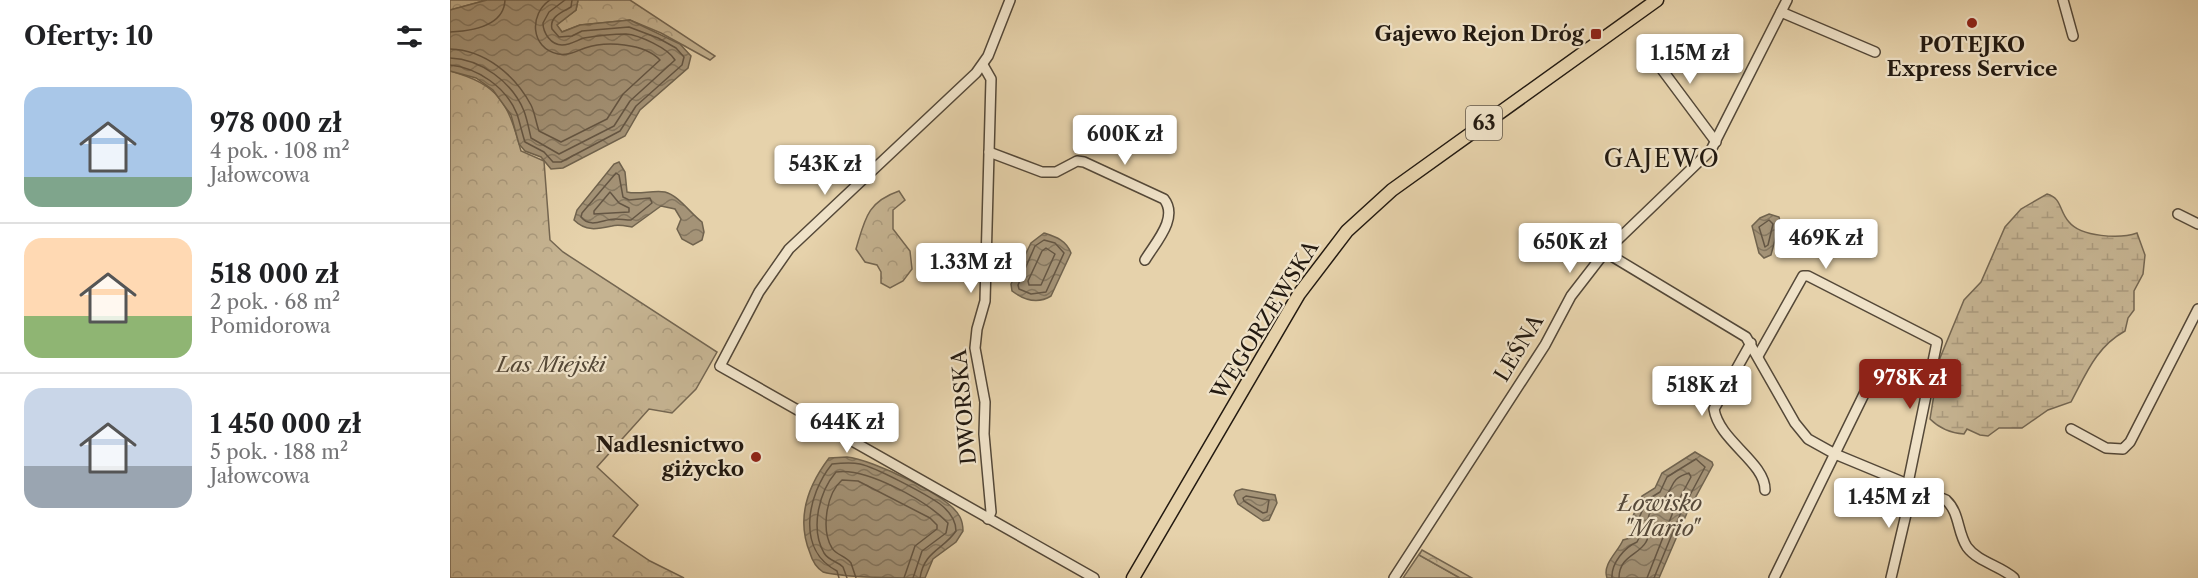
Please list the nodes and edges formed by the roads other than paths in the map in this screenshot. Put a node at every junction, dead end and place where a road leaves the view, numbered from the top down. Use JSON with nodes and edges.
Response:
{"nodes":[{"id":1,"x":1010,"y":0,"type":"edge"},
{"id":2,"x":1657,"y":0,"type":"edge"},
{"id":3,"x":1787,"y":0,"type":"edge"},
{"id":4,"x":2063,"y":0,"type":"edge"},
{"id":5,"x":1781,"y":12,"type":"junction"},
{"id":6,"x":2073,"y":36,"type":"dead end"},
{"id":7,"x":1643,"y":44,"type":"dead end"},
{"id":8,"x":1875,"y":52,"type":"dead end"},
{"id":9,"x":983,"y":65,"type":"junction"},
{"id":10,"x":1716,"y":142,"type":"junction"},
{"id":11,"x":988,"y":152,"type":"junction"},
{"id":12,"x":2178,"y":214,"type":"dead end"},
{"id":13,"x":2198,"y":224,"type":"edge"},
{"id":14,"x":1605,"y":252,"type":"junction"},
{"id":15,"x":1145,"y":260,"type":"dead end"},
{"id":16,"x":2198,"y":309,"type":"edge"},
{"id":17,"x":1751,"y":343,"type":"junction"},
{"id":18,"x":1758,"y":356,"type":"junction"},
{"id":19,"x":1867,"y":388,"type":"dead end"},
{"id":20,"x":2071,"y":429,"type":"dead end"},
{"id":21,"x":1835,"y":454,"type":"junction"},
{"id":22,"x":1908,"y":483,"type":"junction"},
{"id":23,"x":1765,"y":490,"type":"dead end"},
{"id":24,"x":988,"y":519,"type":"junction"},
{"id":25,"x":1094,"y":578,"type":"edge"},
{"id":26,"x":1133,"y":578,"type":"edge"},
{"id":27,"x":1394,"y":578,"type":"edge"},
{"id":28,"x":1774,"y":578,"type":"edge"},
{"id":29,"x":1891,"y":578,"type":"edge"},
{"id":30,"x":2014,"y":578,"type":"edge"}],
"edges":[{"from":1,"to":9,"type":"street"},
{"from":2,"to":26,"type":"main road","name":"WĘGORZEWSKA","number":"63"},
{"from":3,"to":5,"type":"street","name":"LEŚNA"},
{"from":4,"to":6,"type":"street"},
{"from":5,"to":8,"type":"street"},
{"from":5,"to":10,"type":"street","name":"LEŚNA"},
{"from":7,"to":10,"type":"street"},
{"from":9,"to":11,"type":"street","name":"DWORSKA"},
{"from":9,"to":24,"type":"street"},
{"from":10,"to":14,"type":"street","name":"LEŚNA"},
{"from":11,"to":15,"type":"street"},
{"from":11,"to":24,"type":"street","name":"DWORSKA"},
{"from":12,"to":13,"type":"street"},
{"from":14,"to":17,"type":"street"},
{"from":14,"to":27,"type":"street","name":"LEŚNA"},
{"from":16,"to":20,"type":"street"},
{"from":17,"to":18,"type":"street"},
{"from":17,"to":23,"type":"street"},
{"from":18,"to":21,"type":"street"},
{"from":18,"to":22,"type":"street"},
{"from":19,"to":21,"type":"street"},
{"from":21,"to":22,"type":"street"},
{"from":21,"to":28,"type":"street"},
{"from":22,"to":29,"type":"street"},
{"from":22,"to":30,"type":"street"},
{"from":24,"to":25,"type":"street"}]}
